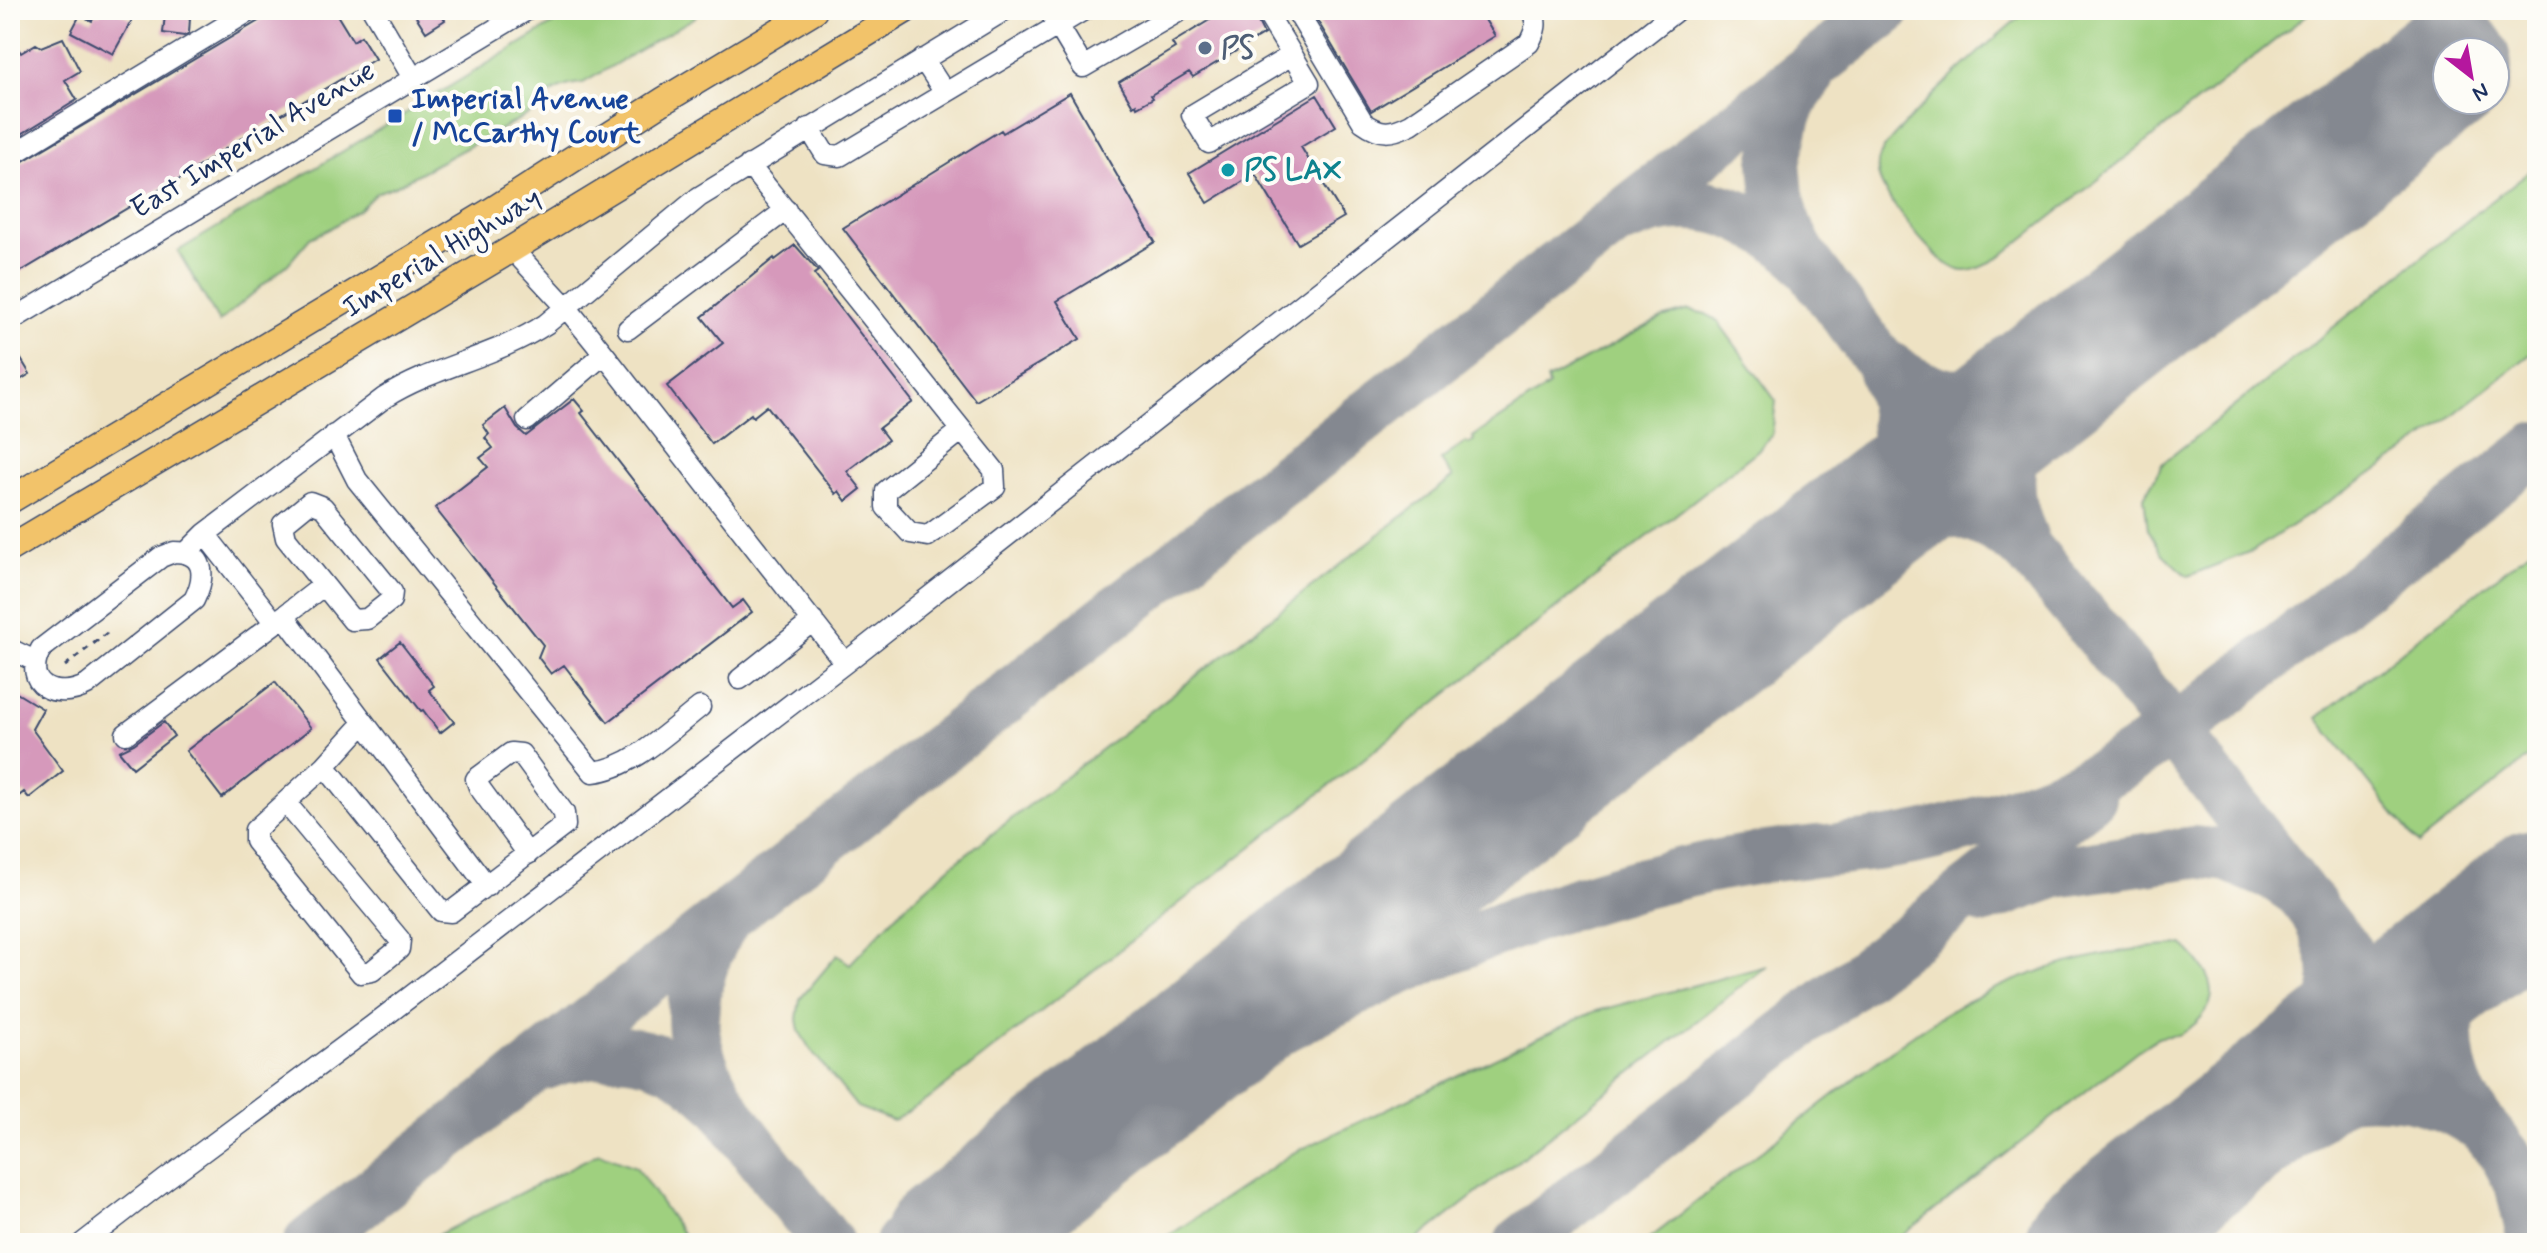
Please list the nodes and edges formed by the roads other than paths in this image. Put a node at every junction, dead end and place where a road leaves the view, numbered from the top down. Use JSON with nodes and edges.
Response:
{"nodes":[{"id":1,"x":251,"y":10,"type":"edge"},
{"id":2,"x":373,"y":10,"type":"edge"},
{"id":3,"x":527,"y":10,"type":"edge"},
{"id":4,"x":814,"y":10,"type":"edge"},
{"id":5,"x":905,"y":10,"type":"edge"},
{"id":6,"x":1005,"y":10,"type":"edge"},
{"id":7,"x":1084,"y":10,"type":"edge"},
{"id":8,"x":1181,"y":10,"type":"edge"},
{"id":9,"x":1265,"y":10,"type":"edge"},
{"id":10,"x":1296,"y":10,"type":"edge"},
{"id":11,"x":1531,"y":10,"type":"edge"},
{"id":12,"x":1677,"y":10,"type":"edge"},
{"id":13,"x":1054,"y":18,"type":"edge"},
{"id":14,"x":1292,"y":55,"type":"junction"},
{"id":15,"x":923,"y":59,"type":"junction"},
{"id":16,"x":413,"y":78,"type":"junction"},
{"id":17,"x":945,"y":93,"type":"junction"},
{"id":18,"x":809,"y":128,"type":"junction"},
{"id":19,"x":10,"y":156,"type":"edge"},
{"id":20,"x":749,"y":165,"type":"junction"},
{"id":21,"x":786,"y":210,"type":"junction"},
{"id":22,"x":490,"y":212,"type":"junction"},
{"id":23,"x":512,"y":249,"type":"junction"},
{"id":24,"x":566,"y":307,"type":"junction"},
{"id":25,"x":10,"y":321,"type":"edge"},
{"id":26,"x":628,"y":329,"type":"dead end"},
{"id":27,"x":604,"y":354,"type":"junction"},
{"id":28,"x":527,"y":420,"type":"dead end"},
{"id":29,"x":962,"y":430,"type":"junction"},
{"id":30,"x":334,"y":435,"type":"junction"},
{"id":31,"x":10,"y":500,"type":"edge"},
{"id":32,"x":205,"y":534,"type":"junction"},
{"id":33,"x":10,"y":548,"type":"edge"},
{"id":34,"x":187,"y":552,"type":"junction"},
{"id":35,"x":324,"y":585,"type":"junction"},
{"id":36,"x":279,"y":620,"type":"junction"},
{"id":37,"x":813,"y":621,"type":"junction"},
{"id":38,"x":10,"y":649,"type":"edge"},
{"id":39,"x":35,"y":661,"type":"junction"},
{"id":40,"x":845,"y":663,"type":"junction"},
{"id":41,"x":740,"y":679,"type":"dead end"},
{"id":42,"x":700,"y":707,"type":"dead end"},
{"id":43,"x":364,"y":723,"type":"junction"},
{"id":44,"x":126,"y":734,"type":"dead end"},
{"id":45,"x":325,"y":766,"type":"junction"},
{"id":46,"x":286,"y":803,"type":"junction"},
{"id":47,"x":528,"y":854,"type":"junction"},
{"id":48,"x":487,"y":886,"type":"junction"},
{"id":49,"x":83,"y":1243,"type":"edge"}],
"edges":[{"from":1,"to":19,"type":"street"},
{"from":2,"to":16,"type":"street"},
{"from":3,"to":16,"type":"street","name":"East Imperial Avenue"},
{"from":4,"to":22,"type":"main road","name":"Imperial Highway"},
{"from":5,"to":23,"type":"main road","name":"Imperial Highway"},
{"from":6,"to":15,"type":"street"},
{"from":7,"to":13,"type":"street"},
{"from":8,"to":13,"type":"street"},
{"from":9,"to":14,"type":"street"},
{"from":10,"to":11,"type":"street"},
{"from":12,"to":40,"type":"street"},
{"from":13,"to":17,"type":"street"},
{"from":14,"to":14,"type":"street"},
{"from":15,"to":17,"type":"street"},
{"from":15,"to":18,"type":"street"},
{"from":16,"to":25,"type":"street","name":"East Imperial Avenue"},
{"from":17,"to":18,"type":"street"},
{"from":18,"to":20,"type":"street"},
{"from":20,"to":21,"type":"street"},
{"from":20,"to":24,"type":"street"},
{"from":21,"to":26,"type":"street"},
{"from":21,"to":29,"type":"street"},
{"from":22,"to":23,"type":"main road"},
{"from":22,"to":31,"type":"main road","name":"Imperial Highway"},
{"from":23,"to":24,"type":"street"},
{"from":23,"to":33,"type":"main road","name":"Imperial Highway"},
{"from":24,"to":27,"type":"street"},
{"from":24,"to":30,"type":"street"},
{"from":27,"to":28,"type":"street"},
{"from":27,"to":37,"type":"street"},
{"from":29,"to":29,"type":"street"},
{"from":30,"to":32,"type":"street"},
{"from":30,"to":42,"type":"street"},
{"from":32,"to":34,"type":"street"},
{"from":32,"to":36,"type":"street"},
{"from":34,"to":39,"type":"street"},
{"from":34,"to":39,"type":"street"},
{"from":35,"to":35,"type":"street"},
{"from":35,"to":36,"type":"street"},
{"from":36,"to":43,"type":"street"},
{"from":36,"to":44,"type":"street"},
{"from":37,"to":40,"type":"street"},
{"from":37,"to":41,"type":"street"},
{"from":38,"to":39,"type":"street"},
{"from":40,"to":49,"type":"street"},
{"from":43,"to":45,"type":"street"},
{"from":43,"to":48,"type":"street"},
{"from":45,"to":46,"type":"street"},
{"from":45,"to":48,"type":"street"},
{"from":46,"to":46,"type":"street"},
{"from":47,"to":47,"type":"street"},
{"from":47,"to":48,"type":"street"}]}
